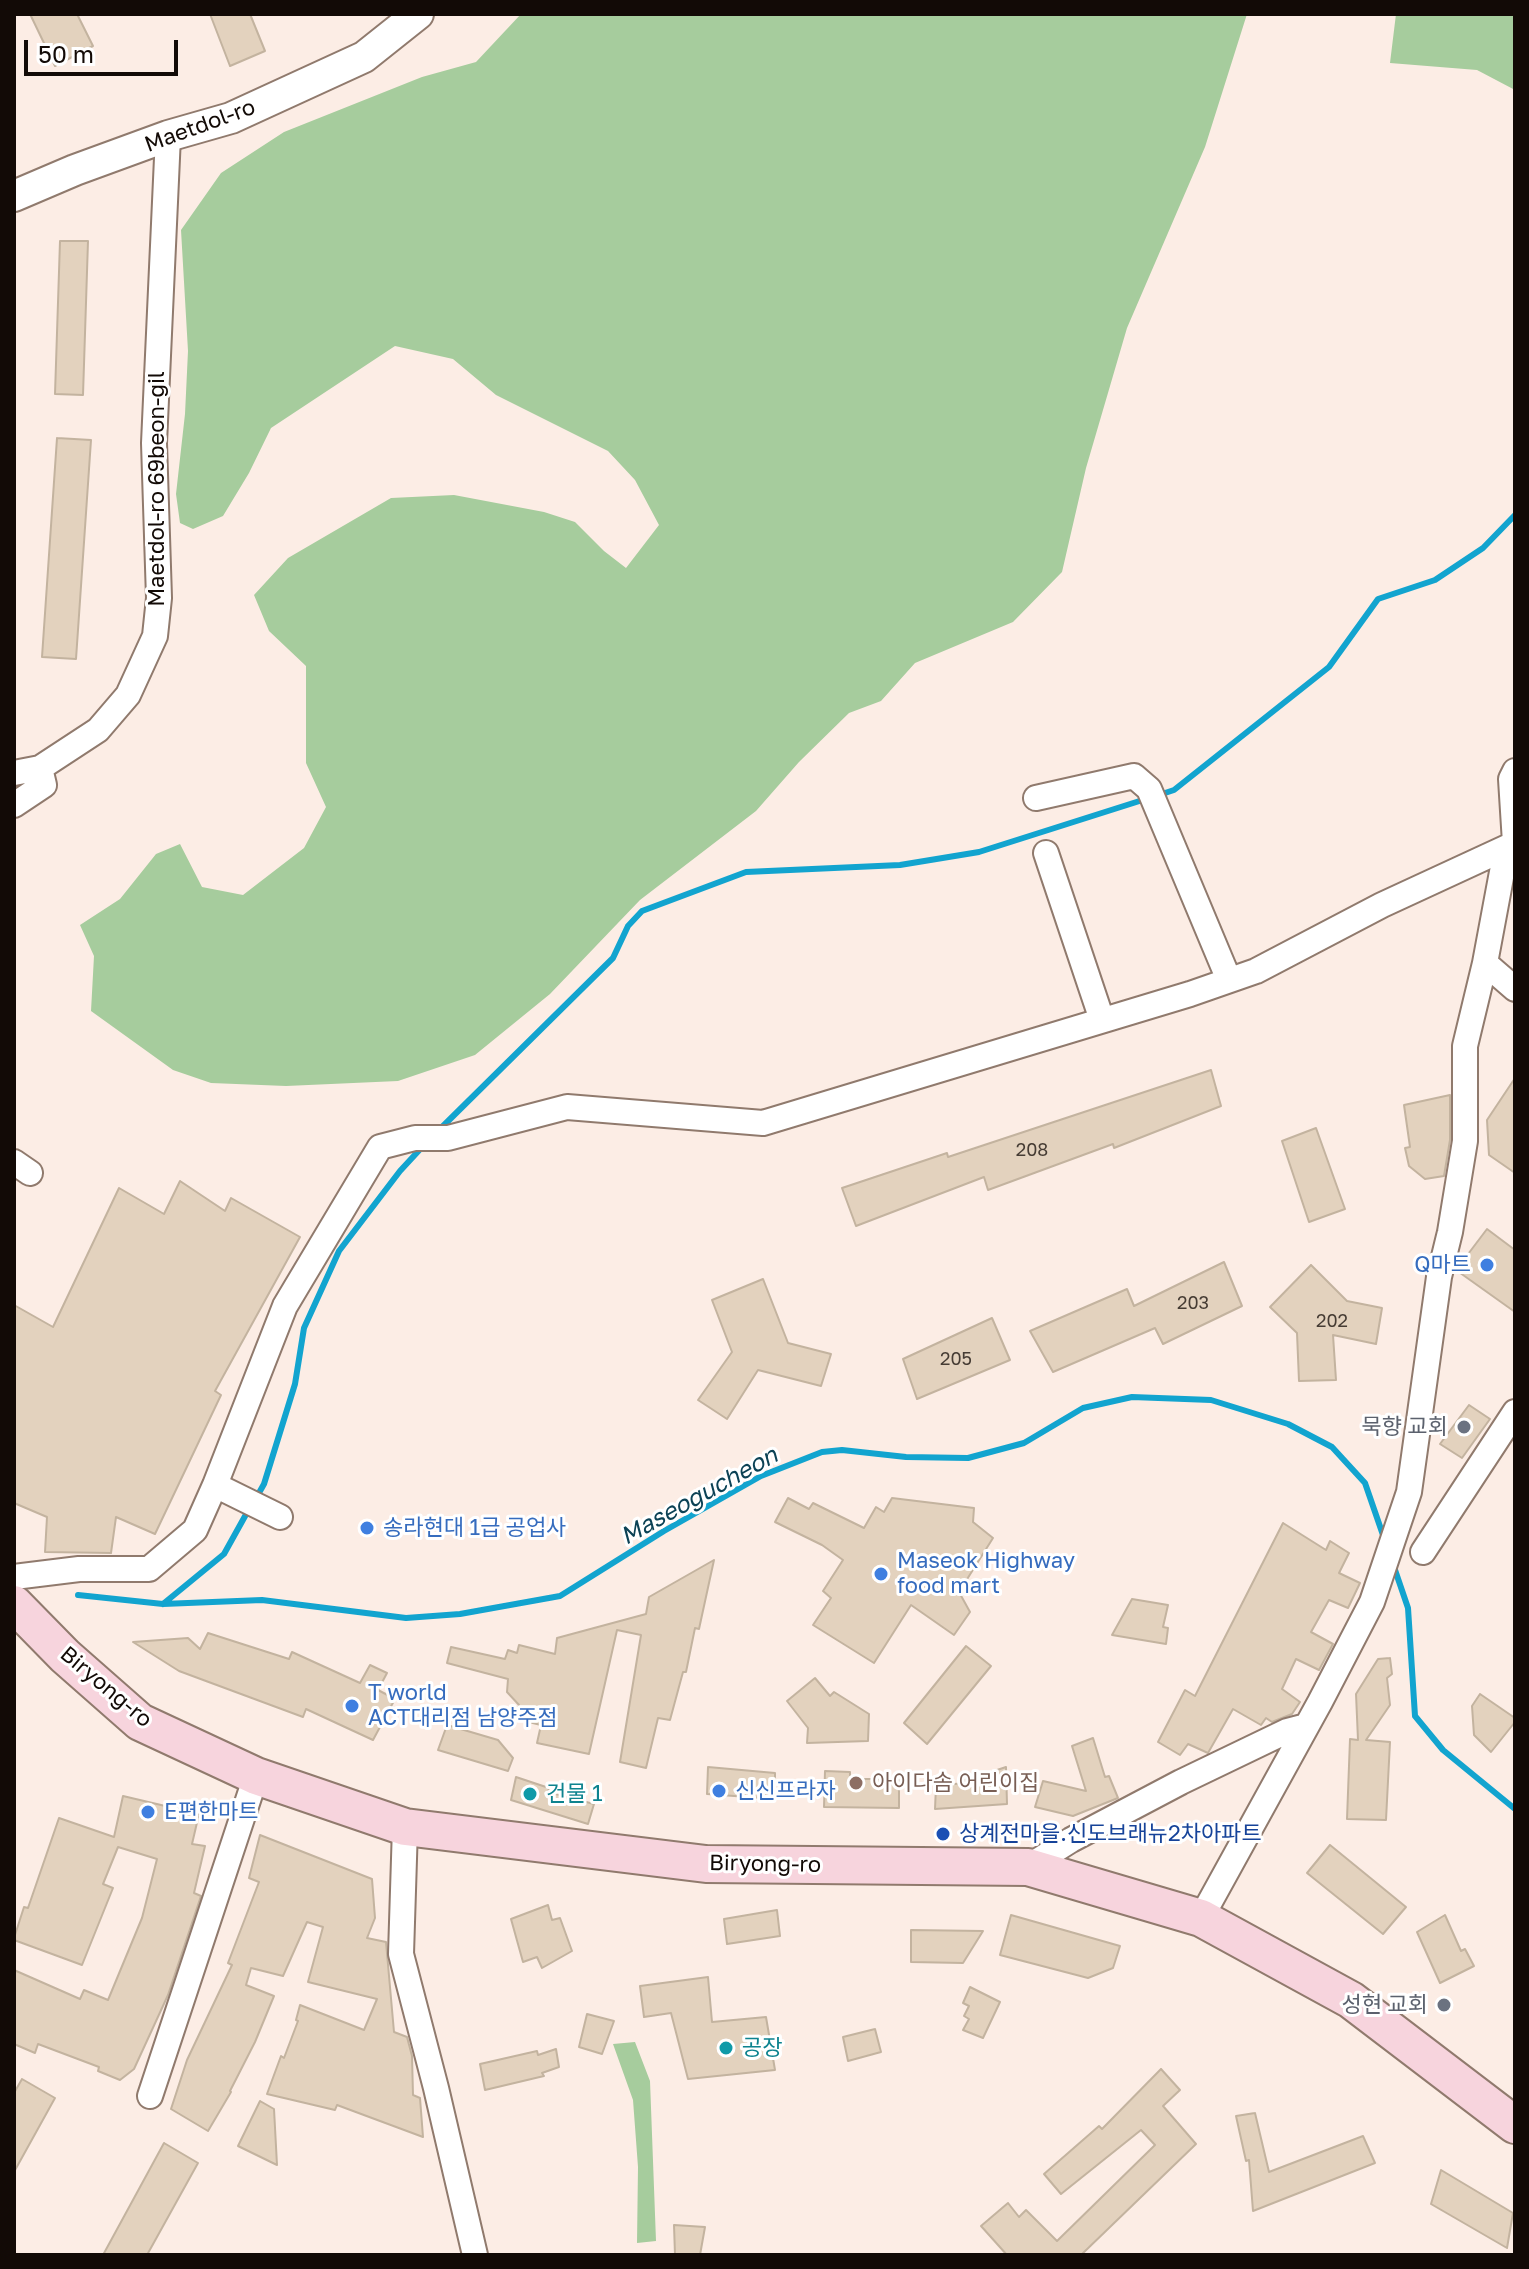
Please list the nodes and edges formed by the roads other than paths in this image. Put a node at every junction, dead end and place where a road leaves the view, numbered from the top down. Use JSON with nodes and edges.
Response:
{"nodes":[{"id":1,"x":418,"y":14,"type":"edge"},
{"id":2,"x":168,"y":136,"type":"junction"},
{"id":3,"x":14,"y":196,"type":"edge"},
{"id":4,"x":40,"y":768,"type":"junction"},
{"id":5,"x":1515,"y":771,"type":"edge"},
{"id":6,"x":14,"y":773,"type":"edge"},
{"id":7,"x":1036,"y":798,"type":"dead end"},
{"id":8,"x":14,"y":805,"type":"edge"},
{"id":9,"x":1514,"y":844,"type":"edge"},
{"id":10,"x":1046,"y":853,"type":"dead end"},
{"id":11,"x":1485,"y":963,"type":"junction"},
{"id":12,"x":1229,"y":980,"type":"junction"},
{"id":13,"x":1515,"y":989,"type":"edge"},
{"id":14,"x":1102,"y":1020,"type":"junction"},
{"id":15,"x":1515,"y":1412,"type":"edge"},
{"id":16,"x":215,"y":1485,"type":"junction"},
{"id":17,"x":272,"y":1513,"type":"dead end"},
{"id":18,"x":1423,"y":1552,"type":"dead end"},
{"id":19,"x":14,"y":1577,"type":"edge"},
{"id":20,"x":14,"y":1604,"type":"edge"},
{"id":21,"x":1306,"y":1726,"type":"junction"},
{"id":22,"x":256,"y":1776,"type":"junction"},
{"id":23,"x":405,"y":1827,"type":"junction"},
{"id":24,"x":1028,"y":1867,"type":"junction"},
{"id":25,"x":1201,"y":1918,"type":"junction"},
{"id":26,"x":150,"y":2096,"type":"dead end"},
{"id":27,"x":1515,"y":2125,"type":"edge"},
{"id":28,"x":475,"y":2255,"type":"edge"}],
"edges":[{"from":1,"to":2,"type":"street","name":"Maetdol-ro"},
{"from":2,"to":3,"type":"street","name":"Maetdol-ro"},
{"from":2,"to":4,"type":"street","name":"Maetdol-ro 69beon-gil"},
{"from":4,"to":6,"type":"street","name":"Maetdol-ro 69beon-gil"},
{"from":4,"to":8,"type":"street"},
{"from":5,"to":9,"type":"street"},
{"from":7,"to":12,"type":"street"},
{"from":9,"to":11,"type":"street"},
{"from":9,"to":12,"type":"street"},
{"from":10,"to":14,"type":"street"},
{"from":11,"to":13,"type":"street"},
{"from":11,"to":21,"type":"street"},
{"from":12,"to":14,"type":"street"},
{"from":14,"to":16,"type":"street"},
{"from":15,"to":18,"type":"street"},
{"from":16,"to":17,"type":"street"},
{"from":16,"to":19,"type":"street"},
{"from":20,"to":22,"type":"main road","name":"Biryong-ro"},
{"from":21,"to":24,"type":"street"},
{"from":21,"to":25,"type":"street"},
{"from":22,"to":23,"type":"main road","name":"Biryong-ro"},
{"from":22,"to":26,"type":"street"},
{"from":23,"to":24,"type":"main road","name":"Biryong-ro"},
{"from":23,"to":28,"type":"street"},
{"from":24,"to":25,"type":"main road","name":"Biryong-ro"},
{"from":25,"to":27,"type":"main road","name":"Biryong-ro"}]}
